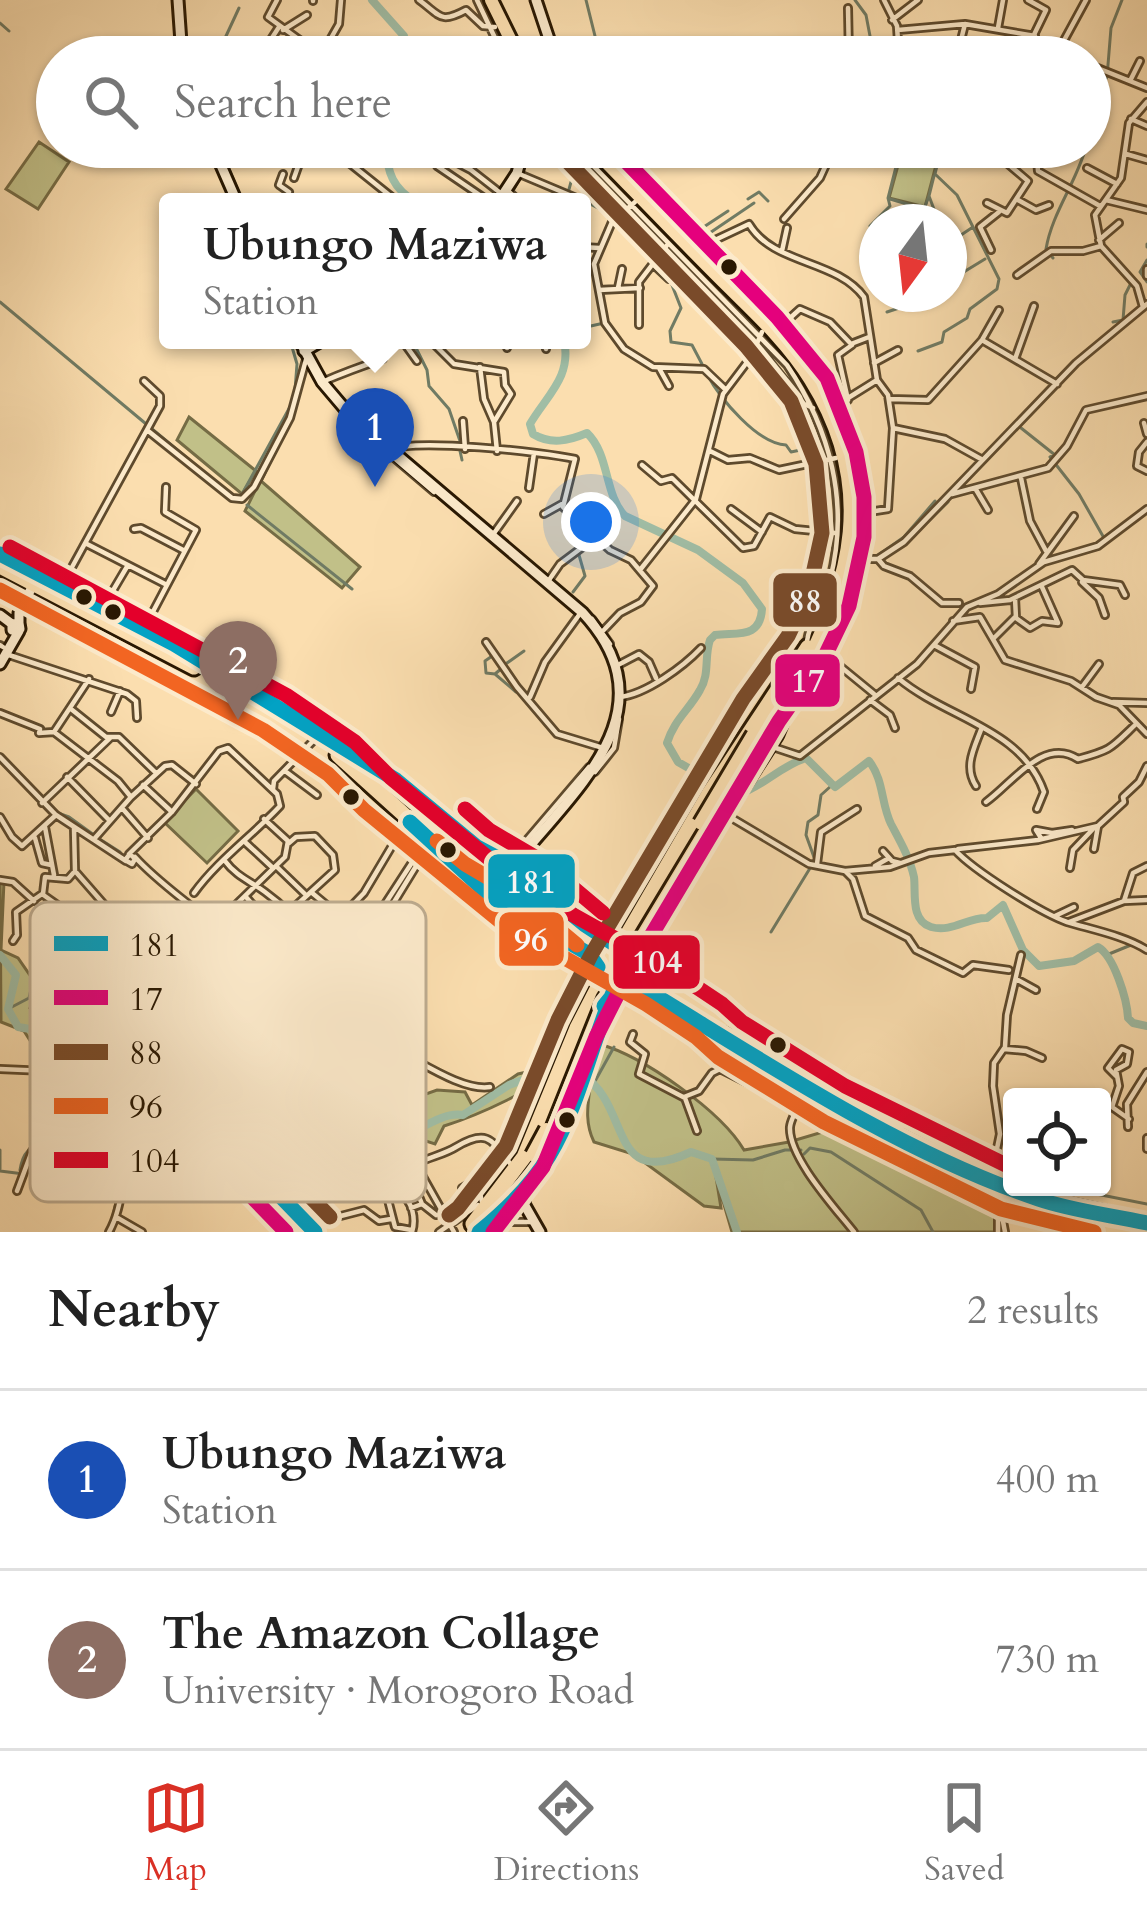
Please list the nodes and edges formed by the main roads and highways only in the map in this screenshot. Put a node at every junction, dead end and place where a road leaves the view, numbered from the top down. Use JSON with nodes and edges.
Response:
{"nodes":[{"id":1,"x":178,"y":0,"type":"edge"},
{"id":2,"x":484,"y":0,"type":"edge"},
{"id":3,"x":536,"y":0,"type":"edge"},
{"id":4,"x":181,"y":36,"type":"edge"},
{"id":5,"x":497,"y":36,"type":"edge"},
{"id":6,"x":501,"y":36,"type":"edge"},
{"id":7,"x":548,"y":36,"type":"edge"},
{"id":8,"x":604,"y":168,"type":"edge"},
{"id":9,"x":607,"y":168,"type":"edge"},
{"id":10,"x":766,"y":335,"type":"junction"},
{"id":11,"x":305,"y":351,"type":"edge"},
{"id":12,"x":823,"y":409,"type":"junction"},
{"id":13,"x":0,"y":554,"type":"edge"},
{"id":14,"x":843,"y":558,"type":"junction"},
{"id":15,"x":0,"y":566,"type":"edge"},
{"id":16,"x":35,"y":578,"type":"junction"},
{"id":17,"x":11,"y":622,"type":"edge"},
{"id":18,"x":2,"y":651,"type":"edge"},
{"id":19,"x":791,"y":680,"type":"junction"},
{"id":20,"x":761,"y":738,"type":"junction"},
{"id":21,"x":430,"y":838,"type":"junction"},
{"id":22,"x":477,"y":847,"type":"junction"},
{"id":23,"x":517,"y":862,"type":"junction"},
{"id":24,"x":638,"y":931,"type":"junction"},
{"id":25,"x":599,"y":936,"type":"junction"},
{"id":26,"x":589,"y":954,"type":"junction"},
{"id":27,"x":621,"y":960,"type":"junction"},
{"id":28,"x":649,"y":966,"type":"junction"},
{"id":29,"x":658,"y":984,"type":"junction"},
{"id":30,"x":638,"y":985,"type":"junction"},
{"id":31,"x":604,"y":990,"type":"junction"},
{"id":32,"x":743,"y":1025,"type":"junction"},
{"id":33,"x":720,"y":1039,"type":"junction"},
{"id":34,"x":1003,"y":1194,"type":"edge"},
{"id":35,"x":1061,"y":1196,"type":"edge"},
{"id":36,"x":519,"y":1206,"type":"junction"},
{"id":37,"x":1147,"y":1219,"type":"edge"},
{"id":38,"x":537,"y":1227,"type":"edge"},
{"id":39,"x":471,"y":1229,"type":"edge"}],
"edges":[{"from":1,"to":4,"type":"main road"},
{"from":2,"to":5,"type":"main road"},
{"from":2,"to":6,"type":"main road"},
{"from":3,"to":7,"type":"main road"},
{"from":8,"to":10,"type":"main road"},
{"from":9,"to":10,"type":"main road"},
{"from":10,"to":12,"type":"main road"},
{"from":11,"to":23,"type":"main road"},
{"from":12,"to":14,"type":"main road"},
{"from":12,"to":14,"type":"main road"},
{"from":13,"to":16,"type":"highway"},
{"from":14,"to":19,"type":"main road"},
{"from":15,"to":16,"type":"highway"},
{"from":16,"to":17,"type":"main road"},
{"from":16,"to":21,"type":"highway"},
{"from":16,"to":22,"type":"highway"},
{"from":17,"to":18,"type":"main road"},
{"from":19,"to":20,"type":"highway"},
{"from":19,"to":24,"type":"highway","bridge":true},
{"from":20,"to":24,"type":"highway"},
{"from":20,"to":27,"type":"main road","bridge":true},
{"from":21,"to":26,"type":"highway"},
{"from":21,"to":29,"type":"highway","bridge":true},
{"from":22,"to":23,"type":"highway"},
{"from":22,"to":29,"type":"highway","bridge":true},
{"from":23,"to":25,"type":"highway"},
{"from":24,"to":25,"type":"highway"},
{"from":24,"to":27,"type":"highway"},
{"from":24,"to":28,"type":"highway"},
{"from":25,"to":27,"type":"highway"},
{"from":26,"to":27,"type":"highway"},
{"from":26,"to":31,"type":"highway"},
{"from":27,"to":28,"type":"highway"},
{"from":27,"to":30,"type":"highway"},
{"from":27,"to":31,"type":"highway"},
{"from":27,"to":39,"type":"main road","bridge":true},
{"from":28,"to":32,"type":"highway"},
{"from":29,"to":32,"type":"highway"},
{"from":29,"to":33,"type":"highway"},
{"from":30,"to":31,"type":"highway"},
{"from":30,"to":33,"type":"highway"},
{"from":31,"to":36,"type":"highway","bridge":true},
{"from":31,"to":39,"type":"highway"},
{"from":32,"to":34,"type":"highway"},
{"from":33,"to":37,"type":"highway"},
{"from":35,"to":37,"type":"highway"},
{"from":36,"to":38,"type":"main road"},
{"from":36,"to":39,"type":"highway"}]}
